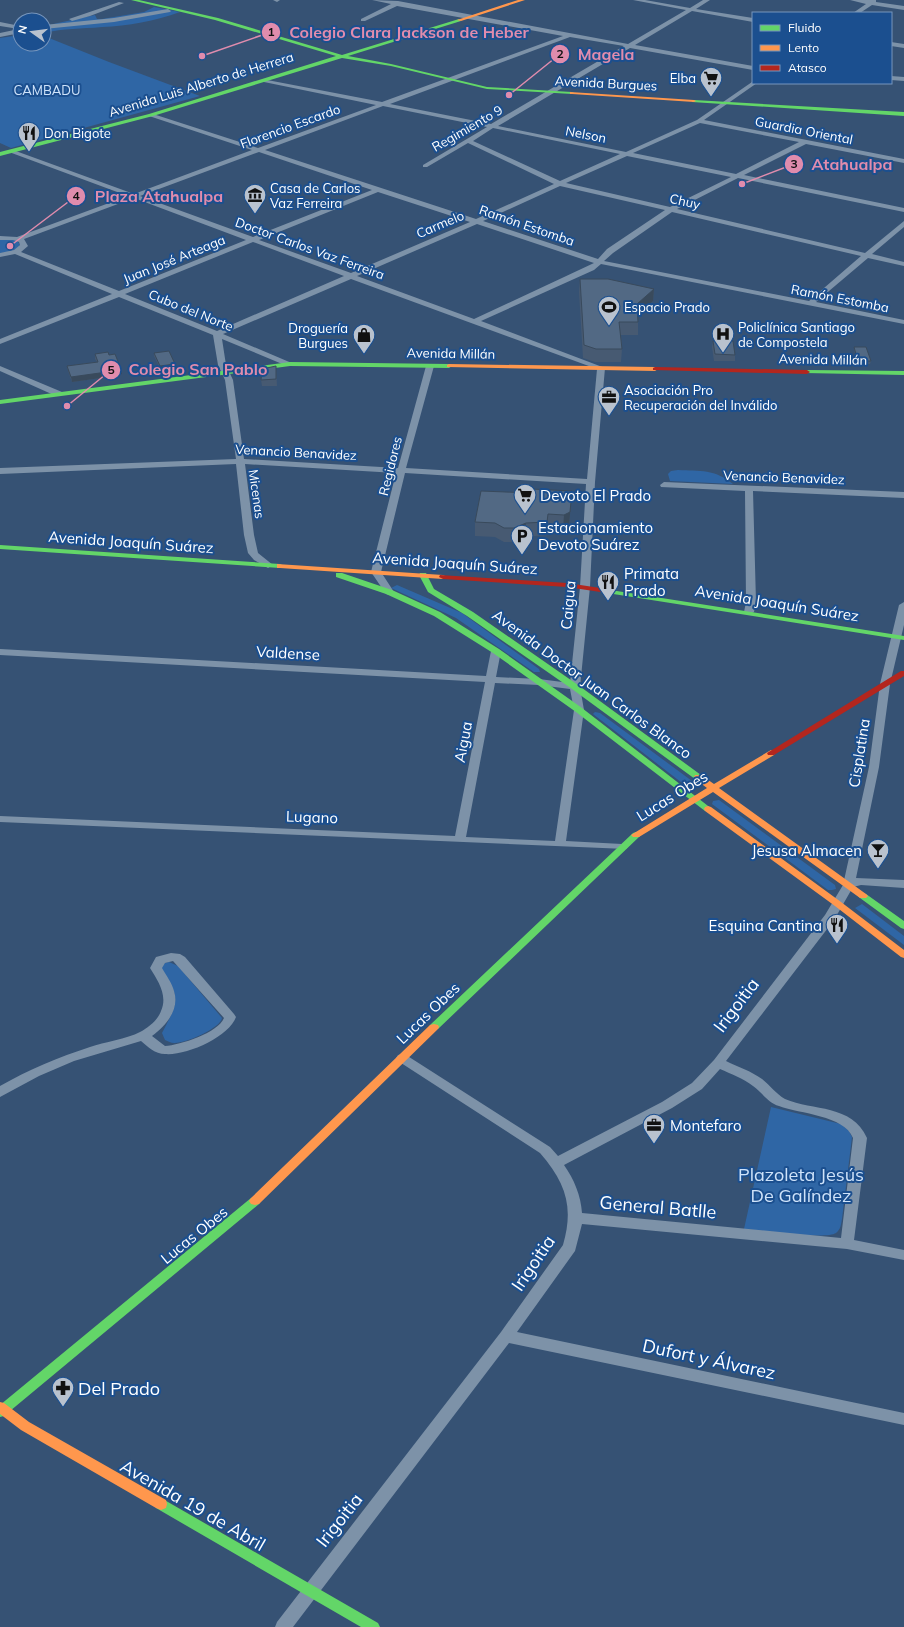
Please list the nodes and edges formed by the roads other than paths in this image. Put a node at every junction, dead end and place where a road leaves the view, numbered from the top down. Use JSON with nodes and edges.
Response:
{"nodes":[{"id":1,"x":133,"y":0,"type":"edge"},
{"id":2,"x":375,"y":0,"type":"edge"},
{"id":3,"x":406,"y":0,"type":"edge"},
{"id":4,"x":523,"y":0,"type":"edge"},
{"id":5,"x":636,"y":0,"type":"edge"},
{"id":6,"x":707,"y":0,"type":"edge"},
{"id":7,"x":853,"y":0,"type":"edge"},
{"id":8,"x":874,"y":2,"type":"edge"},
{"id":9,"x":121,"y":3,"type":"dead end"},
{"id":10,"x":397,"y":4,"type":"junction"},
{"id":11,"x":904,"y":8,"type":"edge"},
{"id":12,"x":691,"y":10,"type":"junction"},
{"id":13,"x":168,"y":11,"type":"dead end"},
{"id":14,"x":858,"y":12,"type":"edge"},
{"id":15,"x":470,"y":18,"type":"junction"},
{"id":16,"x":363,"y":20,"type":"dead end"},
{"id":17,"x":752,"y":20,"type":"edge"},
{"id":18,"x":0,"y":24,"type":"edge"},
{"id":19,"x":52,"y":24,"type":"edge"},
{"id":20,"x":52,"y":25,"type":"edge"},
{"id":21,"x":12,"y":28,"type":"edge"},
{"id":22,"x":12,"y":32,"type":"edge"},
{"id":23,"x":0,"y":35,"type":"edge"},
{"id":24,"x":570,"y":35,"type":"junction"},
{"id":25,"x":892,"y":44,"type":"edge"},
{"id":26,"x":629,"y":46,"type":"junction"},
{"id":27,"x":904,"y":46,"type":"edge"},
{"id":28,"x":362,"y":50,"type":"junction"},
{"id":29,"x":340,"y":56,"type":"junction"},
{"id":30,"x":381,"y":63,"type":"junction"},
{"id":31,"x":752,"y":68,"type":"edge"},
{"id":32,"x":892,"y":78,"type":"edge"},
{"id":33,"x":904,"y":79,"type":"edge"},
{"id":34,"x":264,"y":80,"type":"junction"},
{"id":35,"x":450,"y":80,"type":"junction"},
{"id":36,"x":753,"y":84,"type":"edge"},
{"id":37,"x":551,"y":92,"type":"junction"},
{"id":38,"x":725,"y":103,"type":"junction"},
{"id":39,"x":382,"y":104,"type":"junction"},
{"id":40,"x":904,"y":114,"type":"edge"},
{"id":41,"x":151,"y":115,"type":"junction"},
{"id":42,"x":699,"y":121,"type":"junction"},
{"id":43,"x":492,"y":127,"type":"junction"},
{"id":44,"x":468,"y":140,"type":"junction"},
{"id":45,"x":804,"y":142,"type":"junction"},
{"id":46,"x":260,"y":150,"type":"junction"},
{"id":47,"x":11,"y":151,"type":"junction"},
{"id":48,"x":0,"y":154,"type":"edge"},
{"id":49,"x":628,"y":154,"type":"junction"},
{"id":50,"x":904,"y":160,"type":"edge"},
{"id":51,"x":425,"y":166,"type":"dead end"},
{"id":52,"x":737,"y":176,"type":"junction"},
{"id":53,"x":560,"y":184,"type":"junction"},
{"id":54,"x":379,"y":189,"type":"junction"},
{"id":55,"x":134,"y":196,"type":"junction"},
{"id":56,"x":670,"y":210,"type":"junction"},
{"id":57,"x":904,"y":210,"type":"edge"},
{"id":58,"x":478,"y":221,"type":"junction"},
{"id":59,"x":904,"y":222,"type":"edge"},
{"id":60,"x":0,"y":238,"type":"edge"},
{"id":61,"x":18,"y":239,"type":"junction"},
{"id":62,"x":253,"y":240,"type":"junction"},
{"id":63,"x":16,"y":252,"type":"junction"},
{"id":64,"x":0,"y":255,"type":"edge"},
{"id":65,"x":866,"y":256,"type":"junction"},
{"id":66,"x":600,"y":262,"type":"junction"},
{"id":67,"x":904,"y":264,"type":"edge"},
{"id":68,"x":352,"y":275,"type":"junction"},
{"id":69,"x":119,"y":294,"type":"junction"},
{"id":70,"x":810,"y":304,"type":"junction"},
{"id":71,"x":475,"y":321,"type":"junction"},
{"id":72,"x":904,"y":322,"type":"edge"},
{"id":73,"x":217,"y":334,"type":"junction"},
{"id":74,"x":0,"y":342,"type":"edge"},
{"id":75,"x":290,"y":364,"type":"junction"},
{"id":76,"x":430,"y":366,"type":"junction"},
{"id":77,"x":0,"y":368,"type":"edge"},
{"id":78,"x":601,"y":368,"type":"junction"},
{"id":79,"x":225,"y":372,"type":"junction"},
{"id":80,"x":904,"y":373,"type":"edge"},
{"id":81,"x":59,"y":394,"type":"junction"},
{"id":82,"x":0,"y":402,"type":"edge"},
{"id":83,"x":239,"y":461,"type":"junction"},
{"id":84,"x":0,"y":471,"type":"edge"},
{"id":85,"x":400,"y":471,"type":"junction"},
{"id":86,"x":591,"y":482,"type":"junction"},
{"id":87,"x":664,"y":485,"type":"dead end"},
{"id":88,"x":749,"y":489,"type":"junction"},
{"id":89,"x":904,"y":495,"type":"edge"},
{"id":90,"x":0,"y":547,"type":"edge"},
{"id":91,"x":268,"y":565,"type":"junction"},
{"id":92,"x":319,"y":568,"type":"junction"},
{"id":93,"x":376,"y":572,"type":"junction"},
{"id":94,"x":423,"y":575,"type":"junction"},
{"id":95,"x":585,"y":587,"type":"junction"},
{"id":96,"x":389,"y":592,"type":"junction"},
{"id":97,"x":904,"y":605,"type":"edge"},
{"id":98,"x":749,"y":612,"type":"junction"},
{"id":99,"x":901,"y":637,"type":"edge"},
{"id":100,"x":496,"y":651,"type":"junction"},
{"id":101,"x":0,"y":652,"type":"edge"},
{"id":102,"x":904,"y":673,"type":"edge"},
{"id":103,"x":490,"y":679,"type":"junction"},
{"id":104,"x":539,"y":682,"type":"junction"},
{"id":105,"x":885,"y":684,"type":"junction"},
{"id":106,"x":575,"y":687,"type":"junction"},
{"id":107,"x":579,"y":710,"type":"junction"},
{"id":108,"x":712,"y":788,"type":"junction"},
{"id":109,"x":694,"y":799,"type":"junction"},
{"id":110,"x":0,"y":818,"type":"edge"},
{"id":111,"x":460,"y":838,"type":"junction"},
{"id":112,"x":560,"y":843,"type":"junction"},
{"id":113,"x":622,"y":847,"type":"junction"},
{"id":114,"x":904,"y":884,"type":"edge"},
{"id":115,"x":849,"y":885,"type":"junction"},
{"id":116,"x":838,"y":904,"type":"junction"},
{"id":117,"x":904,"y":926,"type":"edge"},
{"id":118,"x":904,"y":955,"type":"edge"},
{"id":119,"x":143,"y":1036,"type":"junction"},
{"id":120,"x":402,"y":1058,"type":"junction"},
{"id":121,"x":718,"y":1063,"type":"junction"},
{"id":122,"x":0,"y":1092,"type":"edge"},
{"id":123,"x":556,"y":1163,"type":"junction"},
{"id":124,"x":576,"y":1218,"type":"junction"},
{"id":125,"x":847,"y":1244,"type":"junction"},
{"id":126,"x":904,"y":1255,"type":"edge"},
{"id":127,"x":506,"y":1336,"type":"junction"},
{"id":128,"x":1,"y":1410,"type":"edge"},
{"id":129,"x":904,"y":1419,"type":"edge"},
{"id":130,"x":310,"y":1591,"type":"junction"},
{"id":131,"x":283,"y":1627,"type":"edge"},
{"id":132,"x":373,"y":1627,"type":"edge"}],
"edges":[{"from":1,"to":29,"type":"street","name":"Avenida Burgues"},
{"from":2,"to":10,"type":"street"},
{"from":3,"to":10,"type":"street"},
{"from":4,"to":15,"type":"street","name":"Avenida Luis Alberto de Herrera"},
{"from":5,"to":12,"type":"street"},
{"from":6,"to":12,"type":"street","name":"Regimiento 9"},
{"from":7,"to":8,"type":"street"},
{"from":8,"to":11,"type":"street"},
{"from":8,"to":14,"type":"street"},
{"from":9,"to":19,"type":"street"},
{"from":10,"to":15,"type":"street"},
{"from":10,"to":16,"type":"street"},
{"from":12,"to":17,"type":"street"},
{"from":12,"to":26,"type":"street","name":"Regimiento 9"},
{"from":13,"to":20,"type":"street"},
{"from":15,"to":24,"type":"street"},
{"from":15,"to":28,"type":"street","name":"Avenida Luis Alberto de Herrera"},
{"from":18,"to":21,"type":"street"},
{"from":22,"to":23,"type":"street"},
{"from":24,"to":26,"type":"street"},
{"from":24,"to":35,"type":"street","name":"Florencio Escardo"},
{"from":25,"to":27,"type":"street"},
{"from":26,"to":31,"type":"street"},
{"from":26,"to":37,"type":"street","name":"Regimiento 9"},
{"from":28,"to":29,"type":"street","name":"Avenida Luis Alberto de Herrera"},
{"from":28,"to":30,"type":"street","name":"Avenida Burgues"},
{"from":29,"to":30,"type":"street","name":"Avenida Burgues"},
{"from":29,"to":34,"type":"street","name":"Avenida Luis Alberto de Herrera"},
{"from":30,"to":35,"type":"street","name":"Avenida Burgues"},
{"from":32,"to":33,"type":"street"},
{"from":34,"to":39,"type":"street","name":"Nelson"},
{"from":34,"to":41,"type":"street","name":"Avenida Luis Alberto de Herrera"},
{"from":35,"to":37,"type":"street","name":"Avenida Burgues"},
{"from":35,"to":39,"type":"street","name":"Florencio Escardo"},
{"from":36,"to":38,"type":"street","name":"Carmelo"},
{"from":37,"to":38,"type":"street","name":"Avenida Burgues"},
{"from":37,"to":43,"type":"street","name":"Regimiento 9"},
{"from":38,"to":40,"type":"street","name":"Avenida Burgues"},
{"from":38,"to":42,"type":"street","name":"Carmelo"},
{"from":39,"to":43,"type":"street","name":"Nelson"},
{"from":39,"to":46,"type":"street","name":"Florencio Escardo"},
{"from":41,"to":46,"type":"street","name":"Ramón Estomba"},
{"from":41,"to":47,"type":"street","name":"Avenida Luis Alberto de Herrera"},
{"from":42,"to":45,"type":"street","name":"Guardia Oriental"},
{"from":42,"to":49,"type":"street","name":"Carmelo"},
{"from":43,"to":44,"type":"street","name":"Regimiento 9"},
{"from":43,"to":49,"type":"street","name":"Nelson"},
{"from":44,"to":51,"type":"street","name":"Regimiento 9"},
{"from":44,"to":53,"type":"street","name":"Chuy"},
{"from":45,"to":50,"type":"street","name":"Guardia Oriental"},
{"from":45,"to":52,"type":"street"},
{"from":46,"to":54,"type":"street","name":"Ramón Estomba"},
{"from":46,"to":55,"type":"street","name":"Florencio Escardo"},
{"from":47,"to":48,"type":"street","name":"Avenida Luis Alberto de Herrera"},
{"from":47,"to":55,"type":"street","name":"Doctor Carlos Vaz Ferreira"},
{"from":49,"to":52,"type":"street","name":"Nelson"},
{"from":49,"to":53,"type":"street","name":"Carmelo"},
{"from":52,"to":56,"type":"street"},
{"from":52,"to":57,"type":"street","name":"Nelson"},
{"from":53,"to":56,"type":"street","name":"Chuy"},
{"from":53,"to":58,"type":"street","name":"Carmelo"},
{"from":54,"to":58,"type":"street","name":"Ramón Estomba"},
{"from":54,"to":62,"type":"street","name":"Juan José Arteaga"},
{"from":55,"to":61,"type":"street","name":"Florencio Escardo"},
{"from":55,"to":62,"type":"street","name":"Doctor Carlos Vaz Ferreira"},
{"from":56,"to":65,"type":"street","name":"Chuy"},
{"from":56,"to":66,"type":"street"},
{"from":58,"to":66,"type":"street","name":"Ramón Estomba"},
{"from":58,"to":68,"type":"street","name":"Carmelo"},
{"from":59,"to":65,"type":"street"},
{"from":60,"to":61,"type":"street","name":"Florencio Escardo"},
{"from":61,"to":63,"type":"street"},
{"from":62,"to":68,"type":"street","name":"Doctor Carlos Vaz Ferreira"},
{"from":62,"to":69,"type":"street","name":"Juan José Arteaga"},
{"from":63,"to":64,"type":"street"},
{"from":63,"to":69,"type":"street","name":"Cubo del Norte"},
{"from":65,"to":67,"type":"street","name":"Chuy"},
{"from":65,"to":70,"type":"street"},
{"from":66,"to":70,"type":"street","name":"Ramón Estomba"},
{"from":66,"to":71,"type":"street"},
{"from":68,"to":71,"type":"street","name":"Doctor Carlos Vaz Ferreira"},
{"from":68,"to":73,"type":"street","name":"Carmelo"},
{"from":69,"to":73,"type":"street","name":"Cubo del Norte"},
{"from":69,"to":74,"type":"street","name":"Juan José Arteaga"},
{"from":70,"to":72,"type":"street","name":"Ramón Estomba"},
{"from":71,"to":78,"type":"street","name":"Doctor Carlos Vaz Ferreira"},
{"from":73,"to":75,"type":"street","name":"Cubo del Norte"},
{"from":73,"to":79,"type":"street"},
{"from":75,"to":76,"type":"street","name":"Avenida Millán"},
{"from":75,"to":79,"type":"street","name":"Avenida Millán"},
{"from":76,"to":78,"type":"street","name":"Avenida Millán"},
{"from":76,"to":85,"type":"street","name":"Regidores"},
{"from":77,"to":81,"type":"street"},
{"from":78,"to":80,"type":"street","name":"Avenida Millán"},
{"from":78,"to":86,"type":"street","name":"Caigua"},
{"from":79,"to":81,"type":"street","name":"Avenida Millán"},
{"from":79,"to":83,"type":"street","name":"Micenas"},
{"from":81,"to":82,"type":"street","name":"Avenida Millán"},
{"from":83,"to":84,"type":"street","name":"Venancio Benavidez"},
{"from":83,"to":85,"type":"street","name":"Venancio Benavidez"},
{"from":83,"to":91,"type":"street","name":"Micenas"},
{"from":85,"to":86,"type":"street","name":"Venancio Benavidez"},
{"from":85,"to":93,"type":"street","name":"Regidores"},
{"from":86,"to":95,"type":"street","name":"Caigua"},
{"from":87,"to":88,"type":"street","name":"Venancio Benavidez"},
{"from":88,"to":89,"type":"street","name":"Venancio Benavidez"},
{"from":88,"to":98,"type":"street"},
{"from":90,"to":91,"type":"street","name":"Avenida Joaquín Suárez"},
{"from":91,"to":92,"type":"street","name":"Avenida Joaquín Suárez"},
{"from":92,"to":93,"type":"street","name":"Avenida Joaquín Suárez"},
{"from":92,"to":96,"type":"street","name":"Avenida Doctor Juan Carlos Blanco"},
{"from":93,"to":94,"type":"street","name":"Avenida Joaquín Suárez"},
{"from":93,"to":96,"type":"street"},
{"from":94,"to":95,"type":"street","name":"Avenida Joaquín Suárez"},
{"from":94,"to":106,"type":"street","name":"Avenida Doctor Juan Carlos Blanco"},
{"from":95,"to":98,"type":"street","name":"Avenida Joaquín Suárez"},
{"from":95,"to":106,"type":"street","name":"Caigua"},
{"from":96,"to":100,"type":"street","name":"Avenida Doctor Juan Carlos Blanco"},
{"from":97,"to":99,"type":"street","name":"Cisplatina"},
{"from":98,"to":99,"type":"street","name":"Avenida Joaquín Suárez"},
{"from":99,"to":105,"type":"street","name":"Cisplatina"},
{"from":100,"to":103,"type":"street","name":"Aigua"},
{"from":100,"to":104,"type":"street","name":"Avenida Doctor Juan Carlos Blanco"},
{"from":101,"to":103,"type":"street","name":"Valdense"},
{"from":102,"to":105,"type":"street","name":"Lucas Obes"},
{"from":103,"to":104,"type":"street","name":"Valdense"},
{"from":103,"to":111,"type":"street","name":"Aigua"},
{"from":104,"to":106,"type":"street","name":"Valdense"},
{"from":104,"to":107,"type":"street","name":"Avenida Doctor Juan Carlos Blanco"},
{"from":105,"to":108,"type":"street","name":"Lucas Obes"},
{"from":105,"to":115,"type":"street","name":"Cisplatina"},
{"from":106,"to":107,"type":"street","name":"Caigua"},
{"from":106,"to":108,"type":"street","name":"Avenida Doctor Juan Carlos Blanco"},
{"from":107,"to":109,"type":"street","name":"Avenida Doctor Juan Carlos Blanco"},
{"from":107,"to":112,"type":"street","name":"Caigua"},
{"from":108,"to":109,"type":"street","name":"Lucas Obes"},
{"from":108,"to":115,"type":"street","name":"Avenida Doctor Juan Carlos Blanco"},
{"from":109,"to":113,"type":"street","name":"Lucas Obes"},
{"from":109,"to":116,"type":"street","name":"Avenida Doctor Juan Carlos Blanco"},
{"from":110,"to":111,"type":"street","name":"Lugano"},
{"from":111,"to":112,"type":"street","name":"Lugano"},
{"from":112,"to":113,"type":"street","name":"Lugano"},
{"from":113,"to":120,"type":"street","name":"Lucas Obes"},
{"from":114,"to":115,"type":"street"},
{"from":115,"to":116,"type":"street","name":"Cisplatina"},
{"from":115,"to":117,"type":"street","name":"Avenida Doctor Juan Carlos Blanco"},
{"from":116,"to":118,"type":"street","name":"Avenida Doctor Juan Carlos Blanco"},
{"from":116,"to":121,"type":"street","name":"Irigoitia"},
{"from":119,"to":119,"type":"street"},
{"from":119,"to":122,"type":"street"},
{"from":120,"to":123,"type":"street"},
{"from":120,"to":128,"type":"street","name":"Lucas Obes"},
{"from":121,"to":123,"type":"street","name":"Irigoitia"},
{"from":121,"to":125,"type":"street"},
{"from":123,"to":124,"type":"street","name":"Irigoitia"},
{"from":124,"to":125,"type":"street","name":"General Batlle"},
{"from":124,"to":127,"type":"street","name":"Irigoitia"},
{"from":125,"to":126,"type":"street","name":"General Batlle"},
{"from":127,"to":129,"type":"street","name":"Dufort y Álvarez"},
{"from":127,"to":130,"type":"street","name":"Irigoitia"},
{"from":128,"to":130,"type":"street","name":"Avenida 19 de Abril"},
{"from":130,"to":131,"type":"street","name":"Irigoitia"},
{"from":130,"to":132,"type":"street","name":"Avenida 19 de Abril"}]}
